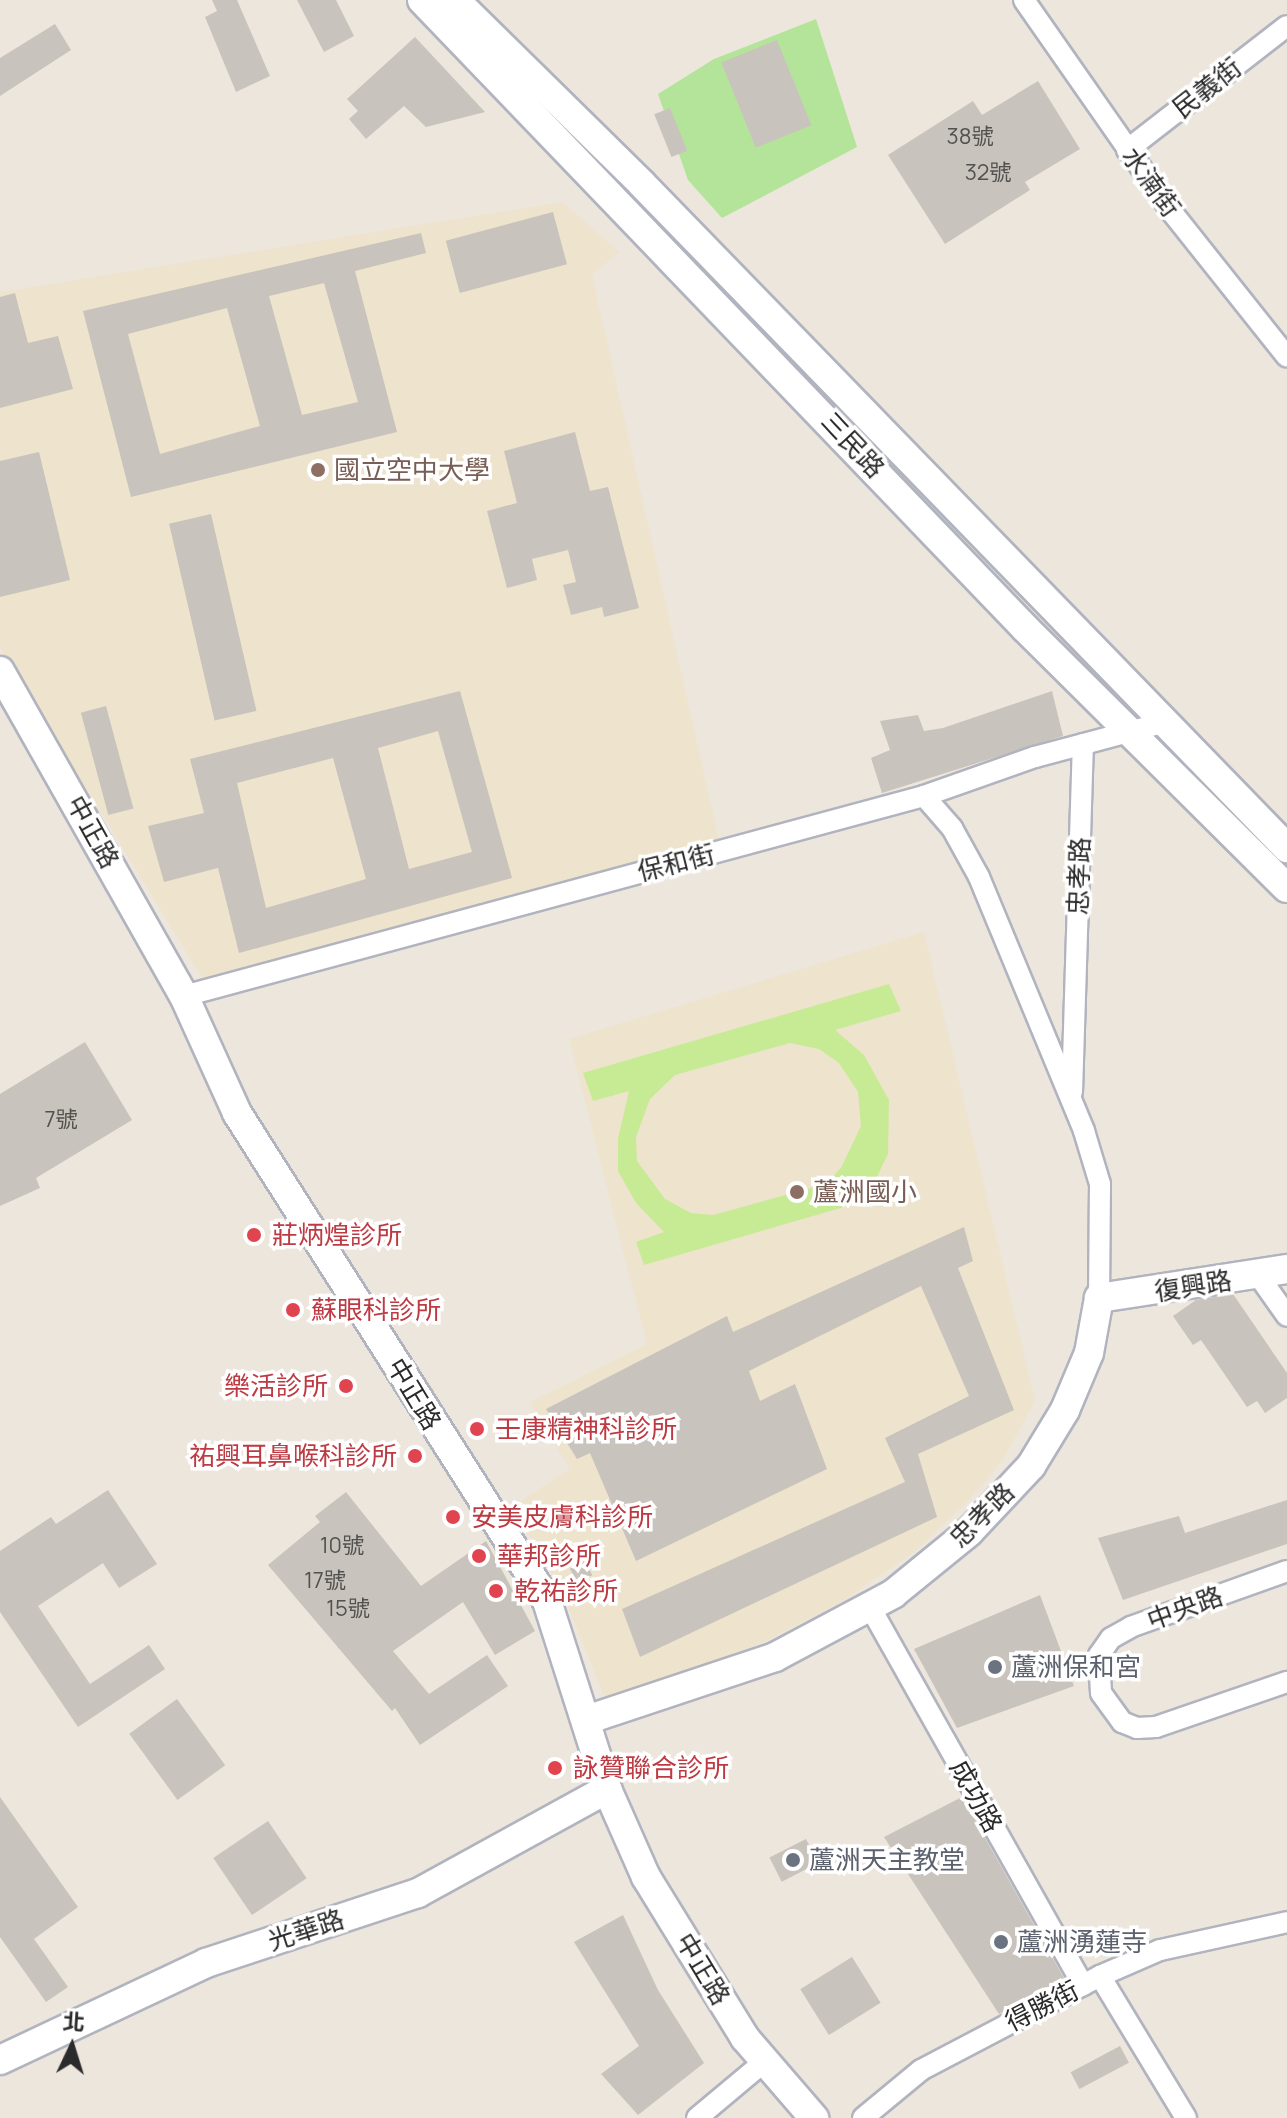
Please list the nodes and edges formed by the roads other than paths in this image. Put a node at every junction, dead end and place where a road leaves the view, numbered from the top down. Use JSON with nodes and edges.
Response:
{"nodes":[{"id":1,"x":422,"y":0,"type":"edge"},
{"id":2,"x":455,"y":0,"type":"edge"},
{"id":3,"x":1024,"y":0,"type":"edge"},
{"id":4,"x":1287,"y":26,"type":"edge"},
{"id":5,"x":1127,"y":150,"type":"junction"},
{"id":6,"x":1287,"y":357,"type":"edge"},
{"id":7,"x":0,"y":671,"type":"edge"},
{"id":8,"x":1166,"y":722,"type":"junction"},
{"id":9,"x":1129,"y":732,"type":"junction"},
{"id":10,"x":1083,"y":744,"type":"junction"},
{"id":11,"x":924,"y":796,"type":"junction"},
{"id":12,"x":1287,"y":848,"type":"edge"},
{"id":13,"x":1287,"y":888,"type":"edge"},
{"id":14,"x":184,"y":996,"type":"junction"},
{"id":15,"x":1072,"y":1103,"type":"junction"},
{"id":16,"x":1287,"y":1269,"type":"edge"},
{"id":17,"x":1258,"y":1275,"type":"junction"},
{"id":18,"x":1099,"y":1298,"type":"junction"},
{"id":19,"x":1287,"y":1316,"type":"edge"},
{"id":20,"x":1287,"y":1571,"type":"edge"},
{"id":21,"x":870,"y":1607,"type":"junction"},
{"id":22,"x":1287,"y":1682,"type":"edge"},
{"id":23,"x":586,"y":1720,"type":"junction"},
{"id":24,"x":607,"y":1789,"type":"junction"},
{"id":25,"x":1287,"y":1922,"type":"edge"},
{"id":26,"x":1091,"y":1980,"type":"junction"},
{"id":27,"x":0,"y":2060,"type":"edge"},
{"id":28,"x":764,"y":2062,"type":"junction"},
{"id":29,"x":697,"y":2118,"type":"edge"},
{"id":30,"x":814,"y":2118,"type":"edge"},
{"id":31,"x":863,"y":2118,"type":"edge"},
{"id":32,"x":1186,"y":2118,"type":"edge"}],
"edges":[{"from":1,"to":9,"type":"street","name":"三民路"},
{"from":2,"to":8,"type":"street","name":"三民路"},
{"from":3,"to":5,"type":"street","name":"水湳街"},
{"from":4,"to":5,"type":"street","name":"民義街"},
{"from":5,"to":6,"type":"street","name":"水湳街"},
{"from":7,"to":14,"type":"street","name":"中正路"},
{"from":8,"to":9,"type":"street","name":"保和街"},
{"from":8,"to":12,"type":"street","name":"三民路"},
{"from":9,"to":10,"type":"street","name":"保和街"},
{"from":9,"to":13,"type":"street","name":"三民路"},
{"from":10,"to":11,"type":"street","name":"保和街"},
{"from":10,"to":15,"type":"street","name":"忠孝路"},
{"from":11,"to":14,"type":"street","name":"保和街"},
{"from":11,"to":15,"type":"street","name":"忠孝路"},
{"from":14,"to":23,"type":"street","name":"中正路"},
{"from":15,"to":18,"type":"street","name":"忠孝路"},
{"from":16,"to":17,"type":"street","name":"復興路"},
{"from":17,"to":18,"type":"street","name":"復興路"},
{"from":17,"to":19,"type":"street"},
{"from":18,"to":21,"type":"street","name":"忠孝路"},
{"from":20,"to":22,"type":"street","name":"中央路"},
{"from":21,"to":23,"type":"street","name":"忠孝路"},
{"from":21,"to":26,"type":"street","name":"成功路"},
{"from":23,"to":24,"type":"street","name":"中正路"},
{"from":24,"to":27,"type":"street","name":"光華路"},
{"from":24,"to":28,"type":"street","name":"中正路"},
{"from":25,"to":26,"type":"street","name":"得勝街"},
{"from":26,"to":31,"type":"street","name":"得勝街"},
{"from":26,"to":32,"type":"street","name":"成功路"},
{"from":28,"to":29,"type":"street"},
{"from":28,"to":30,"type":"street","name":"中正路"}]}
